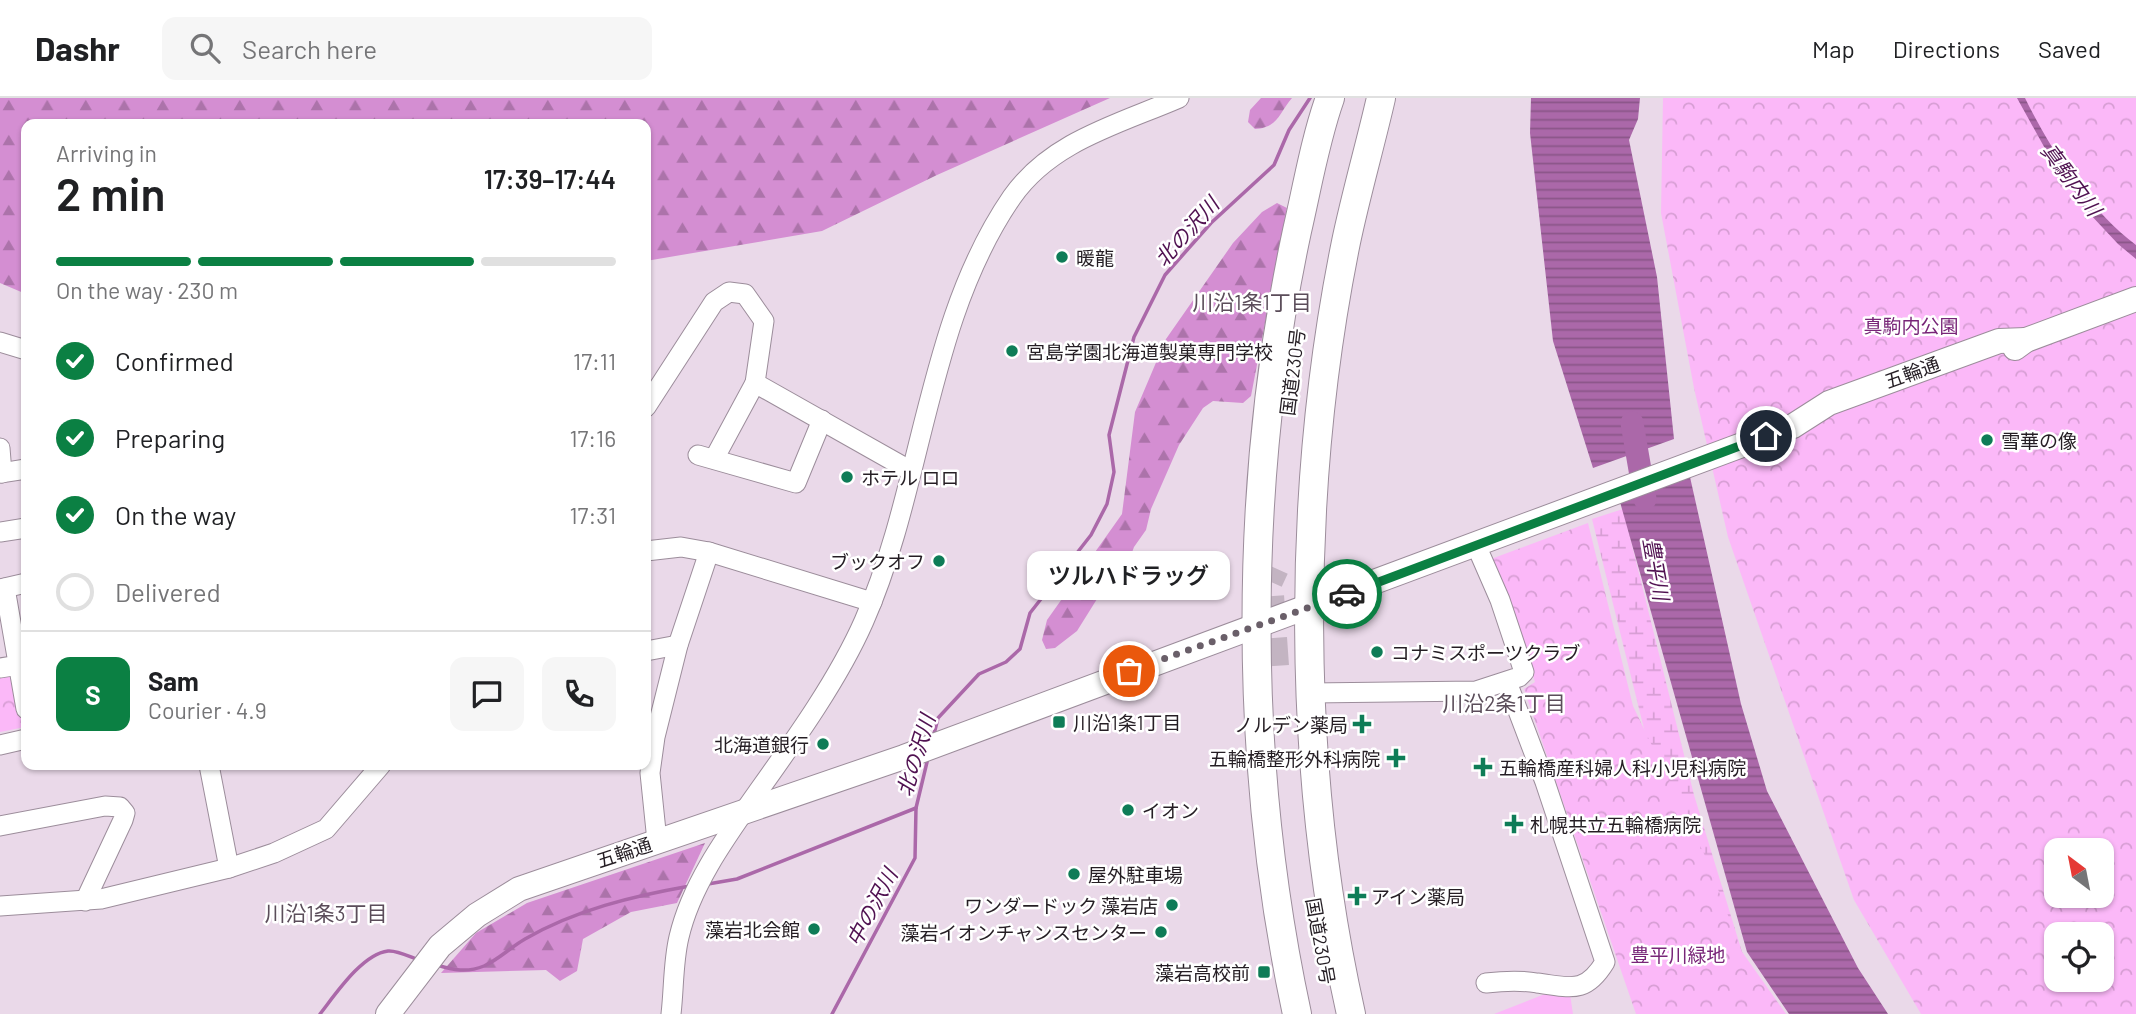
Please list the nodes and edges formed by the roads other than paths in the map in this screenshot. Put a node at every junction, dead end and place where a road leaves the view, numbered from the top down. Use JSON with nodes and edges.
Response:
{"nodes":[{"id":1,"x":1179,"y":98,"type":"edge"},
{"id":2,"x":1331,"y":98,"type":"edge"},
{"id":3,"x":1348,"y":98,"type":"edge"},
{"id":4,"x":1367,"y":98,"type":"edge"},
{"id":5,"x":1381,"y":98,"type":"edge"},
{"id":6,"x":2125,"y":303,"type":"edge"},
{"id":7,"x":0,"y":342,"type":"edge"},
{"id":8,"x":21,"y":348,"type":"edge"},
{"id":9,"x":755,"y":383,"type":"junction"},
{"id":10,"x":651,"y":399,"type":"edge"},
{"id":11,"x":821,"y":420,"type":"junction"},
{"id":12,"x":0,"y":448,"type":"edge"},
{"id":13,"x":21,"y":470,"type":"edge"},
{"id":14,"x":911,"y":471,"type":"junction"},
{"id":15,"x":1,"y":473,"type":"edge"},
{"id":16,"x":21,"y":529,"type":"edge"},
{"id":17,"x":0,"y":532,"type":"edge"},
{"id":18,"x":1487,"y":540,"type":"junction"},
{"id":19,"x":651,"y":550,"type":"edge"},
{"id":20,"x":709,"y":552,"type":"junction"},
{"id":21,"x":21,"y":584,"type":"edge"},
{"id":22,"x":2,"y":588,"type":"edge"},
{"id":23,"x":872,"y":602,"type":"junction"},
{"id":24,"x":1311,"y":605,"type":"junction"},
{"id":25,"x":1259,"y":623,"type":"junction"},
{"id":26,"x":678,"y":645,"type":"junction"},
{"id":27,"x":651,"y":649,"type":"edge"},
{"id":28,"x":9,"y":666,"type":"edge"},
{"id":29,"x":1507,"y":682,"type":"junction"},
{"id":30,"x":1311,"y":693,"type":"junction"},
{"id":31,"x":21,"y":696,"type":"edge"},
{"id":32,"x":652,"y":726,"type":"edge"},
{"id":33,"x":21,"y":740,"type":"edge"},
{"id":34,"x":0,"y":745,"type":"edge"},
{"id":35,"x":651,"y":750,"type":"edge"},
{"id":36,"x":210,"y":770,"type":"edge"},
{"id":37,"x":377,"y":770,"type":"edge"},
{"id":38,"x":650,"y":770,"type":"edge"},
{"id":39,"x":743,"y":813,"type":"junction"},
{"id":40,"x":0,"y":825,"type":"edge"},
{"id":41,"x":657,"y":841,"type":"junction"},
{"id":42,"x":229,"y":868,"type":"junction"},
{"id":43,"x":85,"y":901,"type":"junction"},
{"id":44,"x":0,"y":906,"type":"edge"},
{"id":45,"x":1486,"y":983,"type":"dead end"},
{"id":46,"x":388,"y":1014,"type":"edge"},
{"id":47,"x":671,"y":1014,"type":"edge"},
{"id":48,"x":1297,"y":1014,"type":"edge"},
{"id":49,"x":1315,"y":1014,"type":"edge"},
{"id":50,"x":1334,"y":1014,"type":"edge"},
{"id":51,"x":1351,"y":1014,"type":"edge"}],
"edges":[{"from":1,"to":14,"type":"street"},
{"from":2,"to":25,"type":"highway"},
{"from":3,"to":4,"type":"highway","name":"国道230号"},
{"from":5,"to":24,"type":"highway"},
{"from":6,"to":18,"type":"main road","name":"五輪通"},
{"from":7,"to":8,"type":"street"},
{"from":9,"to":10,"type":"street"},
{"from":9,"to":11,"type":"street"},
{"from":9,"to":11,"type":"street"},
{"from":11,"to":14,"type":"street"},
{"from":12,"to":15,"type":"street"},
{"from":13,"to":15,"type":"street"},
{"from":14,"to":23,"type":"street"},
{"from":16,"to":17,"type":"street"},
{"from":18,"to":24,"type":"main road"},
{"from":18,"to":29,"type":"street"},
{"from":19,"to":20,"type":"street"},
{"from":20,"to":23,"type":"street"},
{"from":20,"to":26,"type":"street"},
{"from":21,"to":22,"type":"street"},
{"from":22,"to":28,"type":"street"},
{"from":23,"to":39,"type":"street"},
{"from":24,"to":25,"type":"main road"},
{"from":24,"to":30,"type":"highway"},
{"from":25,"to":39,"type":"main road","name":"五輪通"},
{"from":25,"to":48,"type":"highway"},
{"from":26,"to":27,"type":"street"},
{"from":26,"to":32,"type":"street"},
{"from":28,"to":31,"type":"street"},
{"from":29,"to":30,"type":"street"},
{"from":29,"to":45,"type":"street"},
{"from":30,"to":51,"type":"highway"},
{"from":32,"to":35,"type":"street"},
{"from":33,"to":34,"type":"street"},
{"from":36,"to":42,"type":"street"},
{"from":37,"to":42,"type":"street"},
{"from":38,"to":41,"type":"street"},
{"from":39,"to":41,"type":"main road","name":"五輪通"},
{"from":39,"to":47,"type":"street"},
{"from":40,"to":43,"type":"street"},
{"from":41,"to":46,"type":"main road","name":"五輪通"},
{"from":42,"to":43,"type":"street"},
{"from":43,"to":44,"type":"street"},
{"from":49,"to":50,"type":"highway","name":"国道230号"}]}
